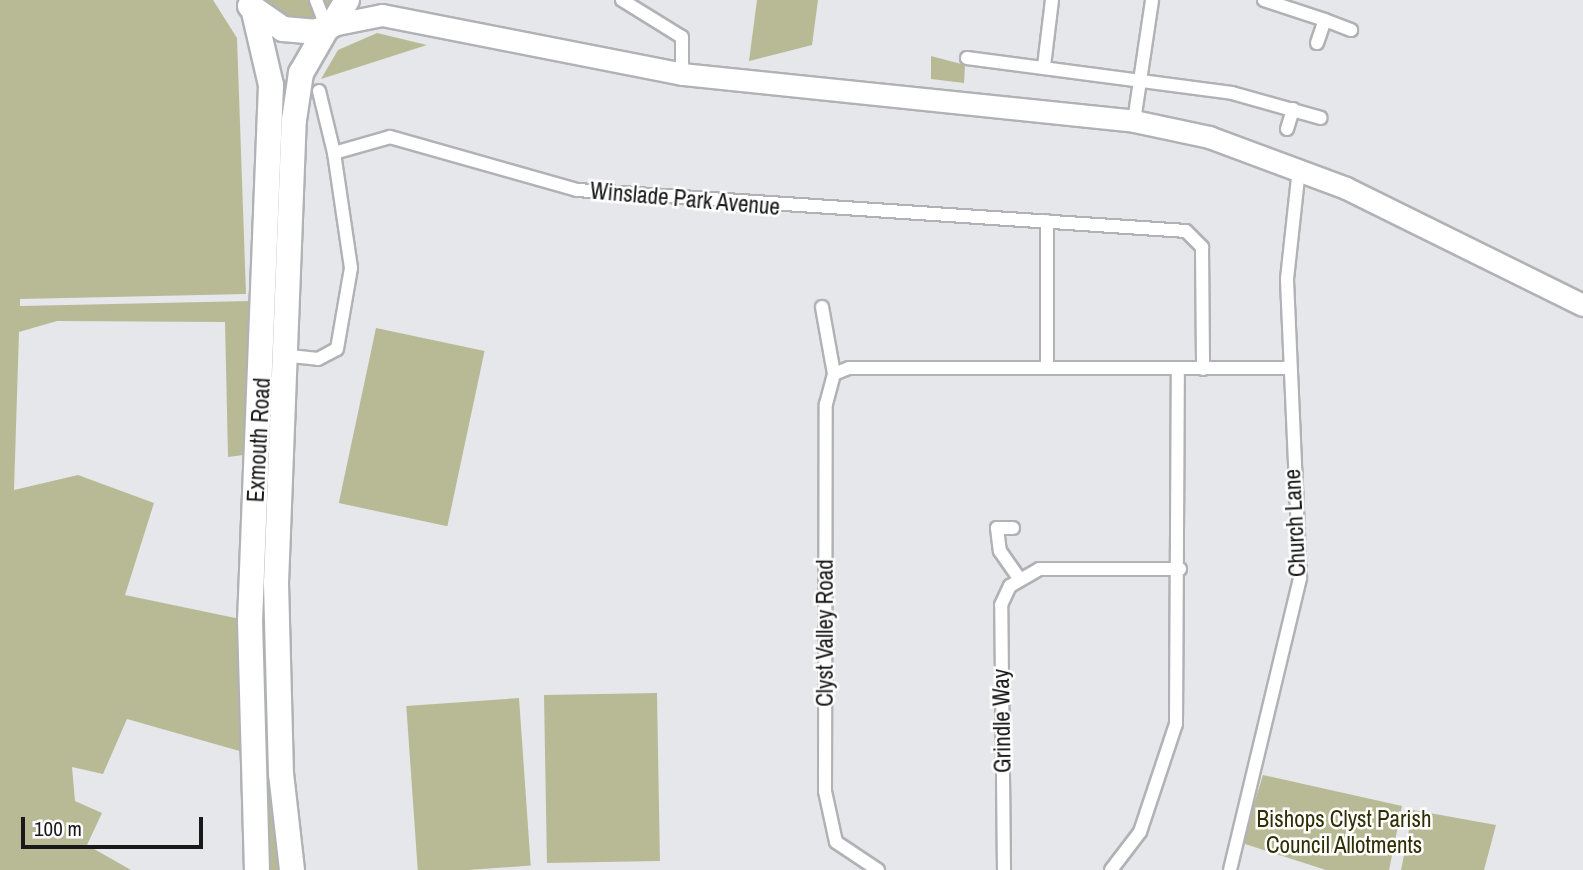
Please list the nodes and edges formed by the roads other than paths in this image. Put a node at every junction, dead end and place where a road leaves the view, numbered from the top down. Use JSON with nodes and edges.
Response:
{"nodes":[{"id":1,"x":316,"y":0,"type":"edge"},
{"id":2,"x":347,"y":0,"type":"edge"},
{"id":3,"x":389,"y":0,"type":"edge"},
{"id":4,"x":622,"y":0,"type":"edge"},
{"id":5,"x":1052,"y":0,"type":"edge"},
{"id":6,"x":1152,"y":0,"type":"edge"},
{"id":7,"x":1264,"y":0,"type":"edge"},
{"id":8,"x":249,"y":6,"type":"edge"},
{"id":9,"x":1325,"y":20,"type":"junction"},
{"id":10,"x":428,"y":21,"type":"junction"},
{"id":11,"x":330,"y":27,"type":"junction"},
{"id":12,"x":1351,"y":30,"type":"dead end"},
{"id":13,"x":1317,"y":43,"type":"dead end"},
{"id":14,"x":967,"y":58,"type":"dead end"},
{"id":15,"x":1044,"y":66,"type":"junction"},
{"id":16,"x":682,"y":74,"type":"junction"},
{"id":17,"x":1142,"y":81,"type":"junction"},
{"id":18,"x":319,"y":92,"type":"dead end"},
{"id":19,"x":1293,"y":110,"type":"junction"},
{"id":20,"x":1321,"y":118,"type":"dead end"},
{"id":21,"x":1134,"y":121,"type":"junction"},
{"id":22,"x":1287,"y":129,"type":"dead end"},
{"id":23,"x":334,"y":153,"type":"junction"},
{"id":24,"x":1299,"y":169,"type":"junction"},
{"id":25,"x":1047,"y":221,"type":"junction"},
{"id":26,"x":1583,"y":305,"type":"edge"},
{"id":27,"x":822,"y":307,"type":"dead end"},
{"id":28,"x":274,"y":355,"type":"junction"},
{"id":29,"x":1047,"y":368,"type":"junction"},
{"id":30,"x":1288,"y":368,"type":"junction"},
{"id":31,"x":1203,"y":369,"type":"junction"},
{"id":32,"x":1178,"y":371,"type":"junction"},
{"id":33,"x":834,"y":374,"type":"junction"},
{"id":34,"x":1013,"y":528,"type":"dead end"},
{"id":35,"x":1180,"y":569,"type":"junction"},
{"id":36,"x":1018,"y":577,"type":"junction"},
{"id":37,"x":257,"y":870,"type":"edge"},
{"id":38,"x":292,"y":870,"type":"edge"},
{"id":39,"x":878,"y":870,"type":"edge"},
{"id":40,"x":1004,"y":870,"type":"edge"},
{"id":41,"x":1111,"y":870,"type":"edge"},
{"id":42,"x":1230,"y":870,"type":"edge"}],
"edges":[{"from":1,"to":11,"type":"street"},
{"from":2,"to":11,"type":"highway","name":"Exmouth Road"},
{"from":3,"to":10,"type":"main road"},
{"from":4,"to":16,"type":"street"},
{"from":5,"to":15,"type":"street"},
{"from":6,"to":17,"type":"street"},
{"from":7,"to":9,"type":"street"},
{"from":8,"to":11,"type":"highway"},
{"from":8,"to":28,"type":"highway","name":"Exmouth Road"},
{"from":9,"to":12,"type":"street"},
{"from":9,"to":13,"type":"street"},
{"from":10,"to":11,"type":"main road"},
{"from":10,"to":16,"type":"main road"},
{"from":11,"to":28,"type":"highway","name":"Exmouth Road"},
{"from":14,"to":15,"type":"street"},
{"from":15,"to":17,"type":"street"},
{"from":16,"to":21,"type":"main road"},
{"from":17,"to":19,"type":"street"},
{"from":17,"to":21,"type":"street"},
{"from":18,"to":23,"type":"street"},
{"from":19,"to":20,"type":"street"},
{"from":19,"to":22,"type":"street"},
{"from":21,"to":24,"type":"main road"},
{"from":23,"to":25,"type":"street","name":"Winslade Park Avenue"},
{"from":23,"to":28,"type":"street"},
{"from":24,"to":26,"type":"main road"},
{"from":24,"to":30,"type":"street","name":"Church Lane"},
{"from":25,"to":29,"type":"street"},
{"from":25,"to":31,"type":"street","name":"Winslade Park Avenue"},
{"from":27,"to":33,"type":"street","name":"Clyst Valley Road"},
{"from":28,"to":37,"type":"highway","name":"Exmouth Road"},
{"from":28,"to":38,"type":"highway","name":"Exmouth Road"},
{"from":29,"to":32,"type":"street"},
{"from":29,"to":33,"type":"street"},
{"from":30,"to":31,"type":"street"},
{"from":30,"to":42,"type":"street","name":"Church Lane"},
{"from":31,"to":32,"type":"street"},
{"from":32,"to":35,"type":"street"},
{"from":33,"to":39,"type":"street","name":"Clyst Valley Road"},
{"from":34,"to":36,"type":"street"},
{"from":35,"to":36,"type":"street"},
{"from":35,"to":41,"type":"street"},
{"from":36,"to":40,"type":"street","name":"Grindle Way"}]}
